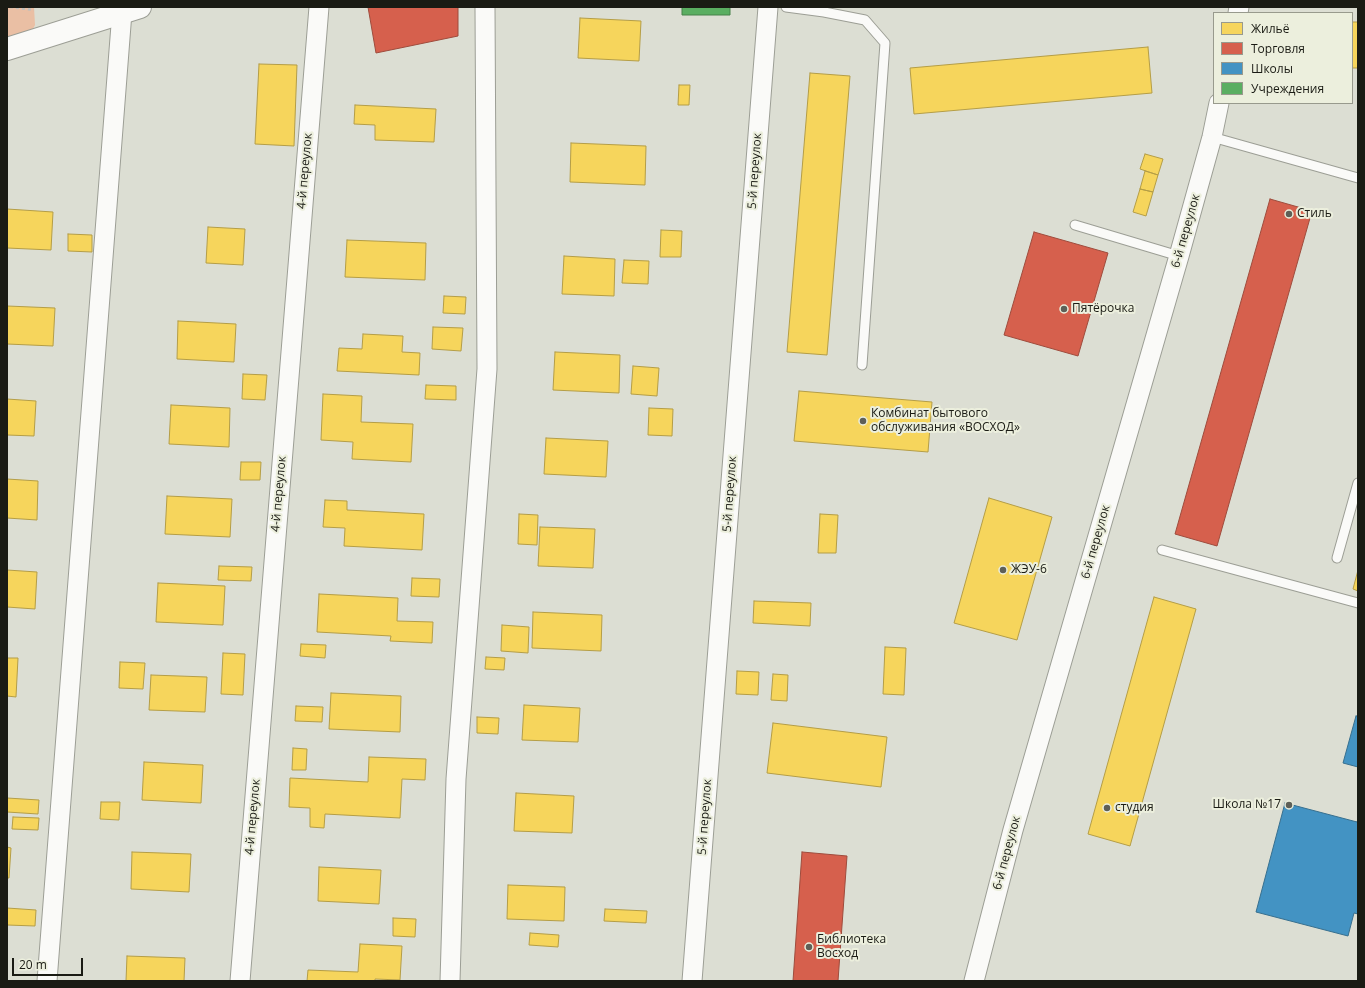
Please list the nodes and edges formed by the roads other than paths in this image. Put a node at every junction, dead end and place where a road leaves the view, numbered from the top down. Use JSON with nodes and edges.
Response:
{"nodes":[{"id":1,"x":319,"y":7,"type":"edge"},
{"id":2,"x":484,"y":7,"type":"edge"},
{"id":3,"x":768,"y":7,"type":"edge"},
{"id":4,"x":786,"y":7,"type":"edge"},
{"id":5,"x":131,"y":10,"type":"edge"},
{"id":6,"x":7,"y":49,"type":"edge"},
{"id":7,"x":1219,"y":104,"type":"edge"},
{"id":8,"x":1212,"y":137,"type":"junction"},
{"id":9,"x":1358,"y":178,"type":"edge"},
{"id":10,"x":1076,"y":225,"type":"dead end"},
{"id":11,"x":1179,"y":256,"type":"junction"},
{"id":12,"x":862,"y":365,"type":"dead end"},
{"id":13,"x":1358,"y":483,"type":"edge"},
{"id":14,"x":1162,"y":550,"type":"dead end"},
{"id":15,"x":1337,"y":558,"type":"dead end"},
{"id":16,"x":1358,"y":603,"type":"edge"},
{"id":17,"x":47,"y":981,"type":"edge"},
{"id":18,"x":240,"y":981,"type":"edge"},
{"id":19,"x":450,"y":981,"type":"edge"},
{"id":20,"x":692,"y":981,"type":"edge"},
{"id":21,"x":974,"y":981,"type":"edge"}],
"edges":[{"from":1,"to":18,"type":"street","name":"4-й переулок"},
{"from":2,"to":19,"type":"street"},
{"from":3,"to":20,"type":"street","name":"5-й переулок"},
{"from":4,"to":12,"type":"lane"},
{"from":5,"to":6,"type":"main road"},
{"from":5,"to":17,"type":"street"},
{"from":7,"to":8,"type":"street","name":"6-й переулок"},
{"from":8,"to":9,"type":"lane"},
{"from":8,"to":11,"type":"street","name":"6-й переулок"},
{"from":10,"to":11,"type":"lane"},
{"from":11,"to":21,"type":"street","name":"6-й переулок"},
{"from":13,"to":15,"type":"lane"},
{"from":14,"to":16,"type":"lane"}]}
